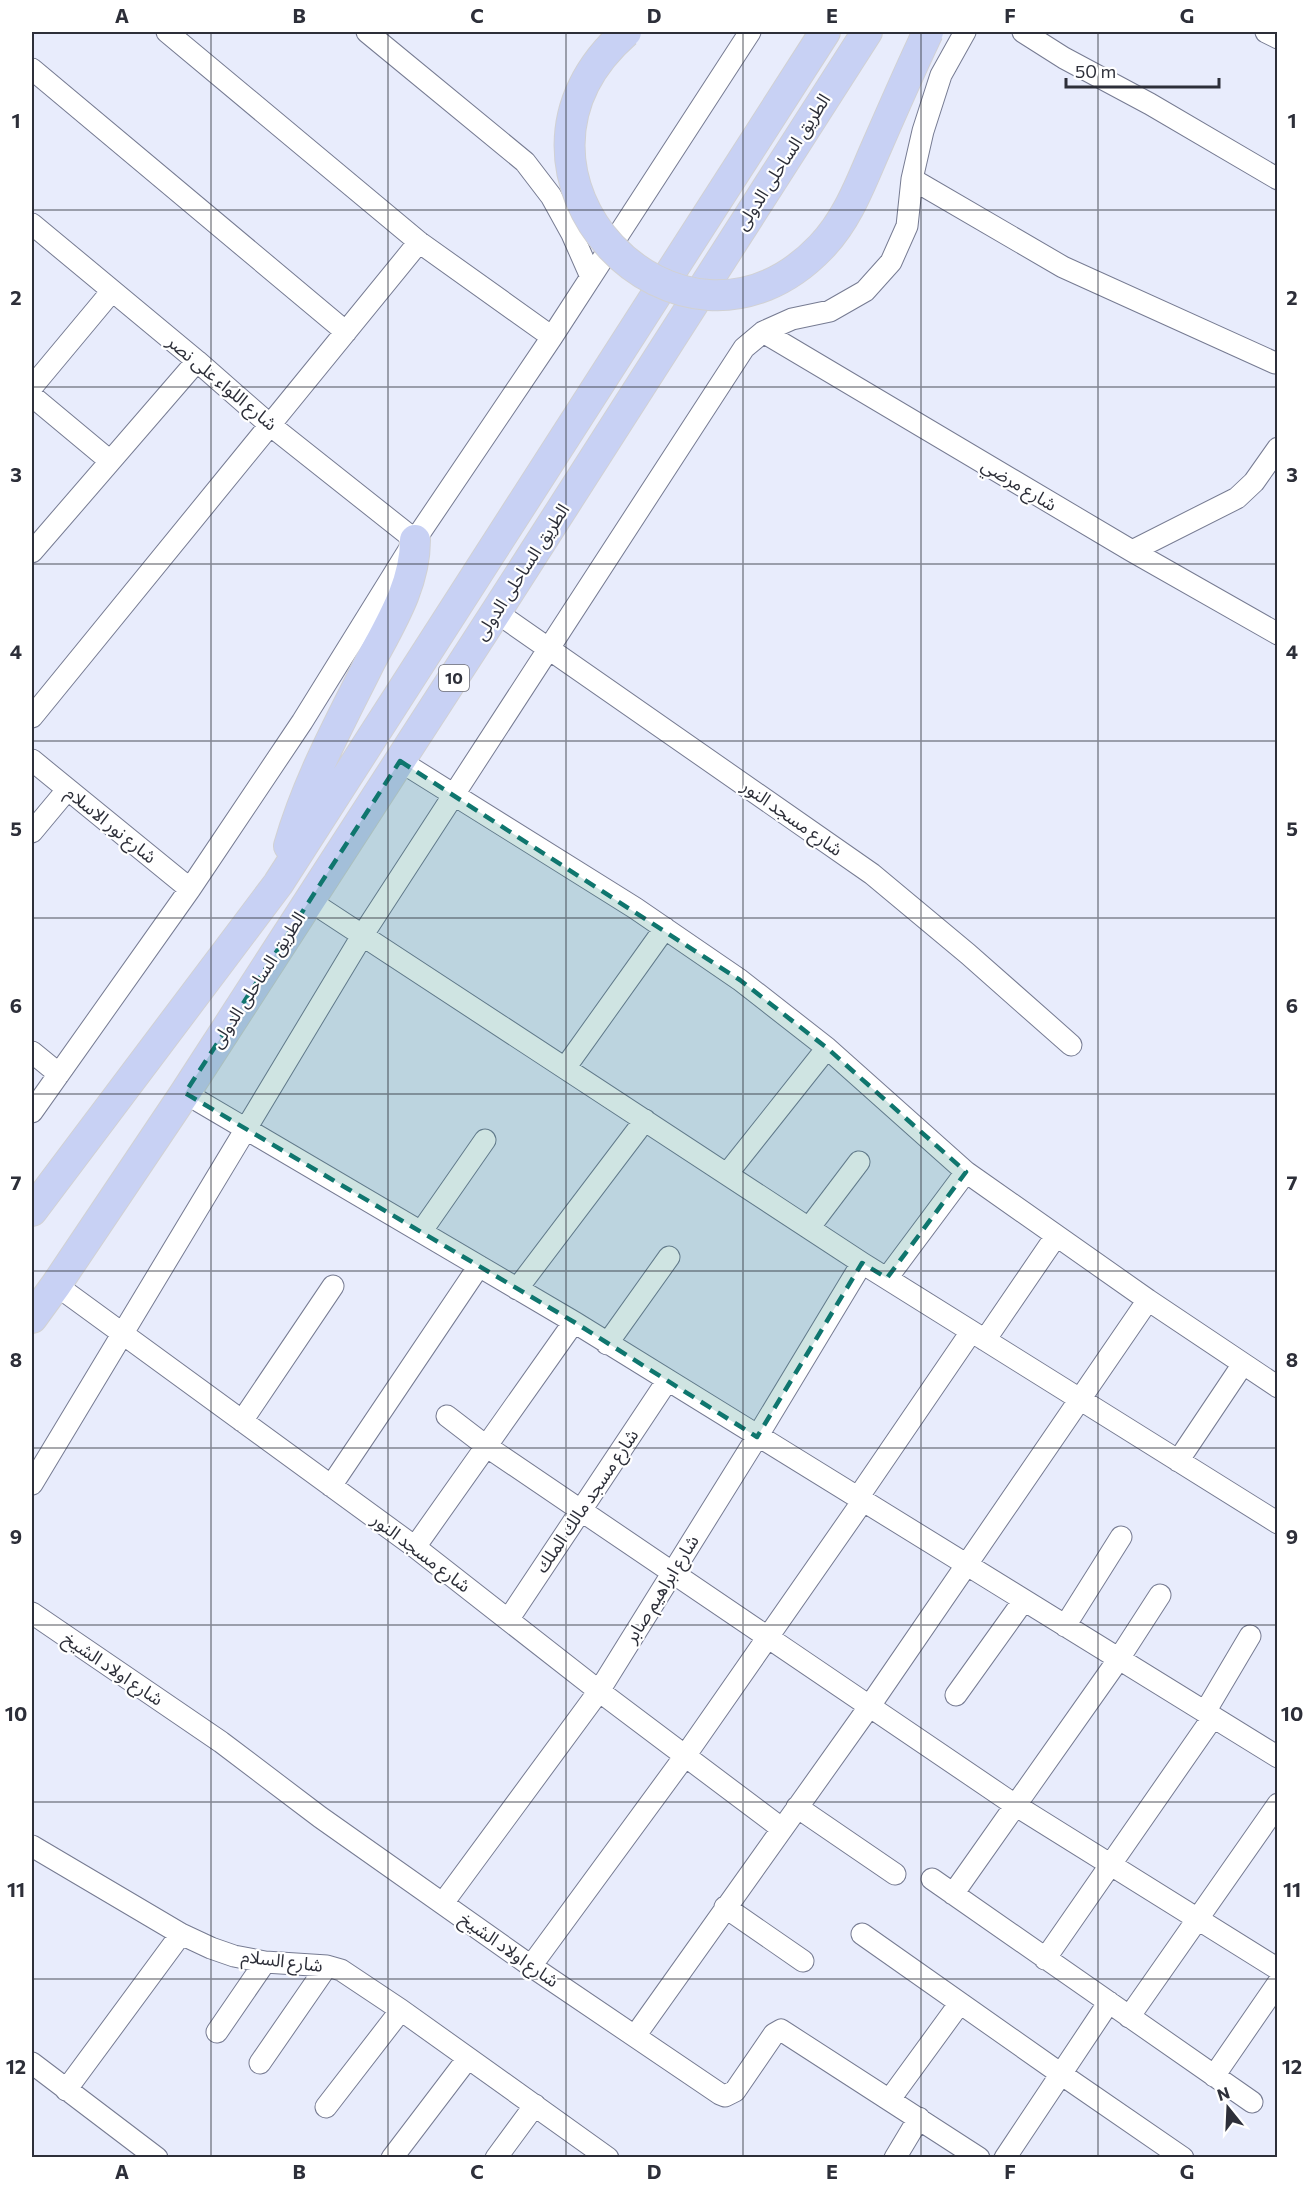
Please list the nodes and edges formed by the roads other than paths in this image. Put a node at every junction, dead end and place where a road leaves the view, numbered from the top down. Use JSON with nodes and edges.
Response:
{"nodes":[{"id":1,"x":167,"y":32,"type":"edge"},
{"id":2,"x":367,"y":32,"type":"edge"},
{"id":3,"x":627,"y":32,"type":"edge"},
{"id":4,"x":750,"y":32,"type":"edge"},
{"id":5,"x":825,"y":32,"type":"edge"},
{"id":6,"x":867,"y":32,"type":"edge"},
{"id":7,"x":928,"y":32,"type":"edge"},
{"id":8,"x":965,"y":32,"type":"edge"},
{"id":9,"x":1023,"y":32,"type":"edge"},
{"id":10,"x":1266,"y":32,"type":"edge"},
{"id":11,"x":1278,"y":38,"type":"edge"},
{"id":12,"x":32,"y":69,"type":"edge"},
{"id":13,"x":912,"y":179,"type":"junction"},
{"id":14,"x":1278,"y":179,"type":"edge"},
{"id":15,"x":32,"y":224,"type":"edge"},
{"id":16,"x":419,"y":242,"type":"junction"},
{"id":17,"x":591,"y":277,"type":"junction"},
{"id":18,"x":112,"y":291,"type":"junction"},
{"id":19,"x":346,"y":332,"type":"junction"},
{"id":20,"x":763,"y":332,"type":"junction"},
{"id":21,"x":552,"y":337,"type":"junction"},
{"id":22,"x":197,"y":361,"type":"junction"},
{"id":23,"x":1275,"y":363,"type":"dead end"},
{"id":24,"x":32,"y":387,"type":"edge"},
{"id":25,"x":32,"y":396,"type":"edge"},
{"id":26,"x":270,"y":425,"type":"junction"},
{"id":27,"x":1278,"y":448,"type":"edge"},
{"id":28,"x":110,"y":461,"type":"junction"},
{"id":29,"x":415,"y":540,"type":"junction"},
{"id":30,"x":1132,"y":551,"type":"junction"},
{"id":31,"x":32,"y":552,"type":"edge"},
{"id":32,"x":496,"y":612,"type":"junction"},
{"id":33,"x":1276,"y":630,"type":"edge"},
{"id":34,"x":549,"y":650,"type":"junction"},
{"id":35,"x":32,"y":717,"type":"edge"},
{"id":36,"x":32,"y":760,"type":"edge"},
{"id":37,"x":400,"y":761,"type":"junction"},
{"id":38,"x":67,"y":790,"type":"junction"},
{"id":39,"x":453,"y":794,"type":"junction"},
{"id":40,"x":32,"y":832,"type":"edge"},
{"id":41,"x":278,"y":884,"type":"junction"},
{"id":42,"x":190,"y":890,"type":"junction"},
{"id":43,"x":310,"y":901,"type":"junction"},
{"id":44,"x":666,"y":928,"type":"junction"},
{"id":45,"x":362,"y":936,"type":"junction"},
{"id":46,"x":1071,"y":1045,"type":"dead end"},
{"id":47,"x":827,"y":1048,"type":"junction"},
{"id":48,"x":32,"y":1052,"type":"edge"},
{"id":49,"x":565,"y":1068,"type":"junction"},
{"id":50,"x":59,"y":1074,"type":"junction"},
{"id":51,"x":185,"y":1092,"type":"junction"},
{"id":52,"x":32,"y":1112,"type":"edge"},
{"id":53,"x":645,"y":1120,"type":"junction"},
{"id":54,"x":246,"y":1129,"type":"junction"},
{"id":55,"x":485,"y":1140,"type":"dead end"},
{"id":56,"x":858,"y":1162,"type":"dead end"},
{"id":57,"x":966,"y":1172,"type":"junction"},
{"id":58,"x":727,"y":1174,"type":"junction"},
{"id":59,"x":32,"y":1211,"type":"edge"},
{"id":60,"x":809,"y":1228,"type":"junction"},
{"id":61,"x":421,"y":1232,"type":"junction"},
{"id":62,"x":1056,"y":1236,"type":"junction"},
{"id":63,"x":669,"y":1257,"type":"dead end"},
{"id":64,"x":862,"y":1263,"type":"junction"},
{"id":65,"x":479,"y":1266,"type":"junction"},
{"id":66,"x":887,"y":1278,"type":"junction"},
{"id":67,"x":56,"y":1285,"type":"junction"},
{"id":68,"x":333,"y":1286,"type":"dead end"},
{"id":69,"x":517,"y":1289,"type":"junction"},
{"id":70,"x":1148,"y":1300,"type":"junction"},
{"id":71,"x":32,"y":1318,"type":"edge"},
{"id":72,"x":574,"y":1322,"type":"junction"},
{"id":73,"x":123,"y":1333,"type":"junction"},
{"id":74,"x":978,"y":1336,"type":"junction"},
{"id":75,"x":608,"y":1344,"type":"junction"},
{"id":76,"x":1242,"y":1364,"type":"junction"},
{"id":77,"x":667,"y":1381,"type":"junction"},
{"id":78,"x":1278,"y":1387,"type":"edge"},
{"id":79,"x":1079,"y":1400,"type":"junction"},
{"id":80,"x":447,"y":1416,"type":"dead end"},
{"id":81,"x":242,"y":1421,"type":"junction"},
{"id":82,"x":757,"y":1437,"type":"junction"},
{"id":83,"x":486,"y":1446,"type":"junction"},
{"id":84,"x":1178,"y":1461,"type":"junction"},
{"id":85,"x":32,"y":1484,"type":"edge"},
{"id":86,"x":330,"y":1486,"type":"junction"},
{"id":87,"x":860,"y":1500,"type":"junction"},
{"id":88,"x":581,"y":1510,"type":"junction"},
{"id":89,"x":1276,"y":1520,"type":"edge"},
{"id":90,"x":1121,"y":1537,"type":"dead end"},
{"id":91,"x":415,"y":1547,"type":"junction"},
{"id":92,"x":966,"y":1563,"type":"junction"},
{"id":93,"x":673,"y":1572,"type":"junction"},
{"id":94,"x":1160,"y":1595,"type":"dead end"},
{"id":95,"x":1024,"y":1600,"type":"junction"},
{"id":96,"x":32,"y":1613,"type":"edge"},
{"id":97,"x":508,"y":1620,"type":"junction"},
{"id":98,"x":1065,"y":1626,"type":"junction"},
{"id":99,"x":1250,"y":1635,"type":"dead end"},
{"id":100,"x":770,"y":1637,"type":"junction"},
{"id":101,"x":1118,"y":1660,"type":"junction"},
{"id":102,"x":599,"y":1691,"type":"junction"},
{"id":103,"x":956,"y":1695,"type":"dead end"},
{"id":104,"x":869,"y":1707,"type":"junction"},
{"id":105,"x":1209,"y":1714,"type":"junction"},
{"id":106,"x":685,"y":1756,"type":"junction"},
{"id":107,"x":1278,"y":1757,"type":"edge"},
{"id":108,"x":1278,"y":1804,"type":"edge"},
{"id":109,"x":1015,"y":1805,"type":"junction"},
{"id":110,"x":797,"y":1807,"type":"junction"},
{"id":111,"x":781,"y":1828,"type":"junction"},
{"id":112,"x":32,"y":1846,"type":"edge"},
{"id":113,"x":1110,"y":1865,"type":"junction"},
{"id":114,"x":895,"y":1874,"type":"dead end"},
{"id":115,"x":932,"y":1879,"type":"dead end"},
{"id":116,"x":953,"y":1894,"type":"junction"},
{"id":117,"x":442,"y":1903,"type":"junction"},
{"id":118,"x":725,"y":1907,"type":"junction"},
{"id":119,"x":1197,"y":1919,"type":"junction"},
{"id":120,"x":181,"y":1934,"type":"junction"},
{"id":121,"x":862,"y":1934,"type":"dead end"},
{"id":122,"x":1046,"y":1959,"type":"junction"},
{"id":123,"x":803,"y":1961,"type":"dead end"},
{"id":124,"x":265,"y":1962,"type":"junction"},
{"id":125,"x":531,"y":1965,"type":"junction"},
{"id":126,"x":327,"y":1966,"type":"junction"},
{"id":127,"x":1278,"y":1969,"type":"edge"},
{"id":128,"x":1278,"y":1983,"type":"edge"},
{"id":129,"x":1109,"y":2002,"type":"junction"},
{"id":130,"x":960,"y":2003,"type":"junction"},
{"id":131,"x":401,"y":2010,"type":"junction"},
{"id":132,"x":1129,"y":2017,"type":"junction"},
{"id":133,"x":217,"y":2031,"type":"dead end"},
{"id":134,"x":635,"y":2036,"type":"junction"},
{"id":135,"x":468,"y":2058,"type":"junction"},
{"id":136,"x":32,"y":2063,"type":"edge"},
{"id":137,"x":260,"y":2063,"type":"dead end"},
{"id":138,"x":1061,"y":2074,"type":"junction"},
{"id":139,"x":1214,"y":2076,"type":"junction"},
{"id":140,"x":66,"y":2090,"type":"junction"},
{"id":141,"x":890,"y":2099,"type":"junction"},
{"id":142,"x":1252,"y":2102,"type":"dead end"},
{"id":143,"x":535,"y":2105,"type":"junction"},
{"id":144,"x":326,"y":2107,"type":"dead end"},
{"id":145,"x":919,"y":2118,"type":"junction"},
{"id":146,"x":603,"y":2156,"type":"edge"},
{"id":147,"x":157,"y":2157,"type":"edge"},
{"id":148,"x":392,"y":2157,"type":"edge"},
{"id":149,"x":496,"y":2157,"type":"edge"},
{"id":150,"x":895,"y":2157,"type":"edge"},
{"id":151,"x":979,"y":2157,"type":"edge"},
{"id":152,"x":1005,"y":2157,"type":"edge"},
{"id":153,"x":1184,"y":2157,"type":"edge"}],
"edges":[{"from":1,"to":16,"type":"street"},
{"from":2,"to":17,"type":"street"},
{"from":3,"to":7,"type":"highway","bridge":true},
{"from":4,"to":17,"type":"street"},
{"from":5,"to":41,"type":"highway","name":"الطريق الساحلى الدولى","number":"10"},
{"from":6,"to":32,"type":"highway","name":"الطريق الساحلى الدولى","number":"10"},
{"from":8,"to":13,"type":"street"},
{"from":9,"to":14,"type":"street"},
{"from":10,"to":11,"type":"street"},
{"from":12,"to":19,"type":"street"},
{"from":13,"to":20,"type":"street"},
{"from":13,"to":23,"type":"street"},
{"from":15,"to":18,"type":"street","name":"شارع اللواء على نصر"},
{"from":16,"to":19,"type":"street"},
{"from":16,"to":21,"type":"street"},
{"from":17,"to":21,"type":"street"},
{"from":18,"to":22,"type":"street","name":"شارع اللواء على نصر"},
{"from":18,"to":24,"type":"street"},
{"from":19,"to":26,"type":"street"},
{"from":20,"to":30,"type":"street","name":"شارع مرضي"},
{"from":20,"to":34,"type":"street"},
{"from":21,"to":29,"type":"street"},
{"from":22,"to":26,"type":"street","name":"شارع اللواء على نصر"},
{"from":22,"to":28,"type":"street"},
{"from":25,"to":28,"type":"street"},
{"from":26,"to":29,"type":"street","name":"شارع اللواء على نصر"},
{"from":26,"to":35,"type":"street"},
{"from":27,"to":30,"type":"street"},
{"from":28,"to":31,"type":"street"},
{"from":29,"to":41,"type":"highway"},
{"from":29,"to":42,"type":"street"},
{"from":30,"to":33,"type":"street","name":"شارع مرضي"},
{"from":32,"to":34,"type":"street","name":"شارع مسجد النور"},
{"from":32,"to":37,"type":"highway","name":"الطريق الساحلى الدولى","number":"10"},
{"from":34,"to":39,"type":"street"},
{"from":34,"to":46,"type":"street","name":"شارع مسجد النور"},
{"from":36,"to":38,"type":"street","name":"شارع نور الاسلام"},
{"from":37,"to":39,"type":"street"},
{"from":37,"to":43,"type":"highway","name":"الطريق الساحلى الدولى","number":"10"},
{"from":38,"to":40,"type":"street"},
{"from":38,"to":42,"type":"street","name":"شارع نور الاسلام"},
{"from":39,"to":44,"type":"street"},
{"from":39,"to":45,"type":"street"},
{"from":41,"to":59,"type":"highway","name":"الطريق الساحلى الدولى","number":"10"},
{"from":42,"to":50,"type":"street"},
{"from":43,"to":45,"type":"street"},
{"from":43,"to":51,"type":"highway","name":"الطريق الساحلى الدولى","number":"10"},
{"from":44,"to":47,"type":"street"},
{"from":44,"to":49,"type":"street"},
{"from":45,"to":49,"type":"street"},
{"from":45,"to":54,"type":"street"},
{"from":47,"to":57,"type":"street"},
{"from":47,"to":58,"type":"street"},
{"from":48,"to":50,"type":"street"},
{"from":49,"to":53,"type":"street"},
{"from":50,"to":52,"type":"street"},
{"from":51,"to":54,"type":"street"},
{"from":51,"to":67,"type":"highway","name":"الطريق الساحلى الدولى","number":"10"},
{"from":53,"to":58,"type":"street"},
{"from":53,"to":69,"type":"street"},
{"from":54,"to":61,"type":"street"},
{"from":54,"to":73,"type":"street"},
{"from":55,"to":61,"type":"street"},
{"from":56,"to":60,"type":"street"},
{"from":57,"to":62,"type":"street"},
{"from":57,"to":66,"type":"street"},
{"from":58,"to":60,"type":"street"},
{"from":60,"to":64,"type":"street"},
{"from":61,"to":65,"type":"street"},
{"from":62,"to":70,"type":"street"},
{"from":62,"to":74,"type":"street"},
{"from":63,"to":75,"type":"street"},
{"from":64,"to":66,"type":"street"},
{"from":64,"to":82,"type":"street","name":"شارع ابراهيم صابر"},
{"from":65,"to":69,"type":"street"},
{"from":65,"to":86,"type":"street"},
{"from":66,"to":74,"type":"street"},
{"from":67,"to":71,"type":"highway","name":"الطريق الساحلى الدولى","number":"10"},
{"from":67,"to":73,"type":"street","name":"شارع مسجد النور"},
{"from":68,"to":81,"type":"street"},
{"from":69,"to":72,"type":"street"},
{"from":70,"to":76,"type":"street"},
{"from":70,"to":79,"type":"street"},
{"from":72,"to":75,"type":"street"},
{"from":72,"to":83,"type":"street"},
{"from":73,"to":81,"type":"street","name":"شارع مسجد النور"},
{"from":73,"to":85,"type":"street"},
{"from":74,"to":79,"type":"street"},
{"from":74,"to":87,"type":"street"},
{"from":75,"to":77,"type":"street"},
{"from":76,"to":78,"type":"street"},
{"from":76,"to":84,"type":"street"},
{"from":77,"to":82,"type":"street"},
{"from":77,"to":88,"type":"street","name":"شارع مسجد مالك الملك"},
{"from":79,"to":84,"type":"street"},
{"from":79,"to":92,"type":"street"},
{"from":80,"to":83,"type":"street"},
{"from":81,"to":86,"type":"street","name":"شارع مسجد النور"},
{"from":82,"to":87,"type":"street"},
{"from":82,"to":93,"type":"street","name":"شارع ابراهيم صابر"},
{"from":83,"to":88,"type":"street"},
{"from":83,"to":91,"type":"street"},
{"from":84,"to":89,"type":"street"},
{"from":86,"to":91,"type":"street","name":"شارع مسجد النور"},
{"from":87,"to":92,"type":"street"},
{"from":87,"to":100,"type":"street"},
{"from":88,"to":93,"type":"street"},
{"from":88,"to":97,"type":"street","name":"شارع مسجد مالك الملك"},
{"from":90,"to":98,"type":"street"},
{"from":91,"to":97,"type":"street","name":"شارع مسجد النور"},
{"from":92,"to":95,"type":"street"},
{"from":92,"to":104,"type":"street"},
{"from":93,"to":100,"type":"street"},
{"from":93,"to":102,"type":"street","name":"شارع ابراهيم صابر"},
{"from":94,"to":101,"type":"street"},
{"from":95,"to":98,"type":"street"},
{"from":95,"to":103,"type":"street"},
{"from":96,"to":117,"type":"street","name":"شارع اولاد الشيخ"},
{"from":97,"to":102,"type":"street","name":"شارع مسجد النور"},
{"from":98,"to":101,"type":"street"},
{"from":99,"to":105,"type":"street"},
{"from":100,"to":104,"type":"street"},
{"from":100,"to":106,"type":"street"},
{"from":101,"to":105,"type":"street"},
{"from":101,"to":109,"type":"street"},
{"from":102,"to":106,"type":"street","name":"شارع مسجد النور"},
{"from":102,"to":117,"type":"street","name":"شارع ابراهيم صابر"},
{"from":104,"to":109,"type":"street"},
{"from":104,"to":110,"type":"street"},
{"from":105,"to":107,"type":"street"},
{"from":105,"to":113,"type":"street"},
{"from":106,"to":111,"type":"street","name":"شارع مسجد النور"},
{"from":106,"to":125,"type":"street"},
{"from":108,"to":119,"type":"street"},
{"from":109,"to":113,"type":"street"},
{"from":109,"to":116,"type":"street"},
{"from":110,"to":111,"type":"street"},
{"from":110,"to":114,"type":"street"},
{"from":111,"to":118,"type":"street"},
{"from":112,"to":120,"type":"street","name":"شارع السلام"},
{"from":113,"to":119,"type":"street"},
{"from":113,"to":122,"type":"street"},
{"from":115,"to":116,"type":"street"},
{"from":116,"to":122,"type":"street"},
{"from":117,"to":125,"type":"street","name":"شارع اولاد الشيخ"},
{"from":118,"to":123,"type":"street"},
{"from":118,"to":134,"type":"street"},
{"from":119,"to":127,"type":"street"},
{"from":119,"to":132,"type":"street"},
{"from":120,"to":124,"type":"street","name":"شارع السلام"},
{"from":120,"to":140,"type":"street"},
{"from":121,"to":130,"type":"street"},
{"from":122,"to":129,"type":"street"},
{"from":124,"to":126,"type":"street","name":"شارع السلام"},
{"from":124,"to":133,"type":"street"},
{"from":125,"to":134,"type":"street","name":"شارع اولاد الشيخ"},
{"from":126,"to":131,"type":"street","name":"شارع السلام"},
{"from":126,"to":137,"type":"street"},
{"from":128,"to":139,"type":"street"},
{"from":129,"to":132,"type":"street"},
{"from":129,"to":138,"type":"street"},
{"from":130,"to":138,"type":"street"},
{"from":130,"to":141,"type":"street"},
{"from":131,"to":135,"type":"street","name":"شارع السلام"},
{"from":131,"to":144,"type":"street"},
{"from":132,"to":139,"type":"street"},
{"from":134,"to":141,"type":"street","name":"شارع اولاد الشيخ"},
{"from":135,"to":143,"type":"street","name":"شارع السلام"},
{"from":135,"to":148,"type":"street"},
{"from":136,"to":140,"type":"street"},
{"from":138,"to":152,"type":"street"},
{"from":138,"to":153,"type":"street"},
{"from":139,"to":142,"type":"street"},
{"from":140,"to":147,"type":"street"},
{"from":141,"to":145,"type":"street","name":"شارع اولاد الشيخ"},
{"from":143,"to":146,"type":"street","name":"شارع السلام"},
{"from":143,"to":149,"type":"street"},
{"from":145,"to":150,"type":"street"},
{"from":145,"to":151,"type":"street","name":"شارع اولاد الشيخ"}]}
